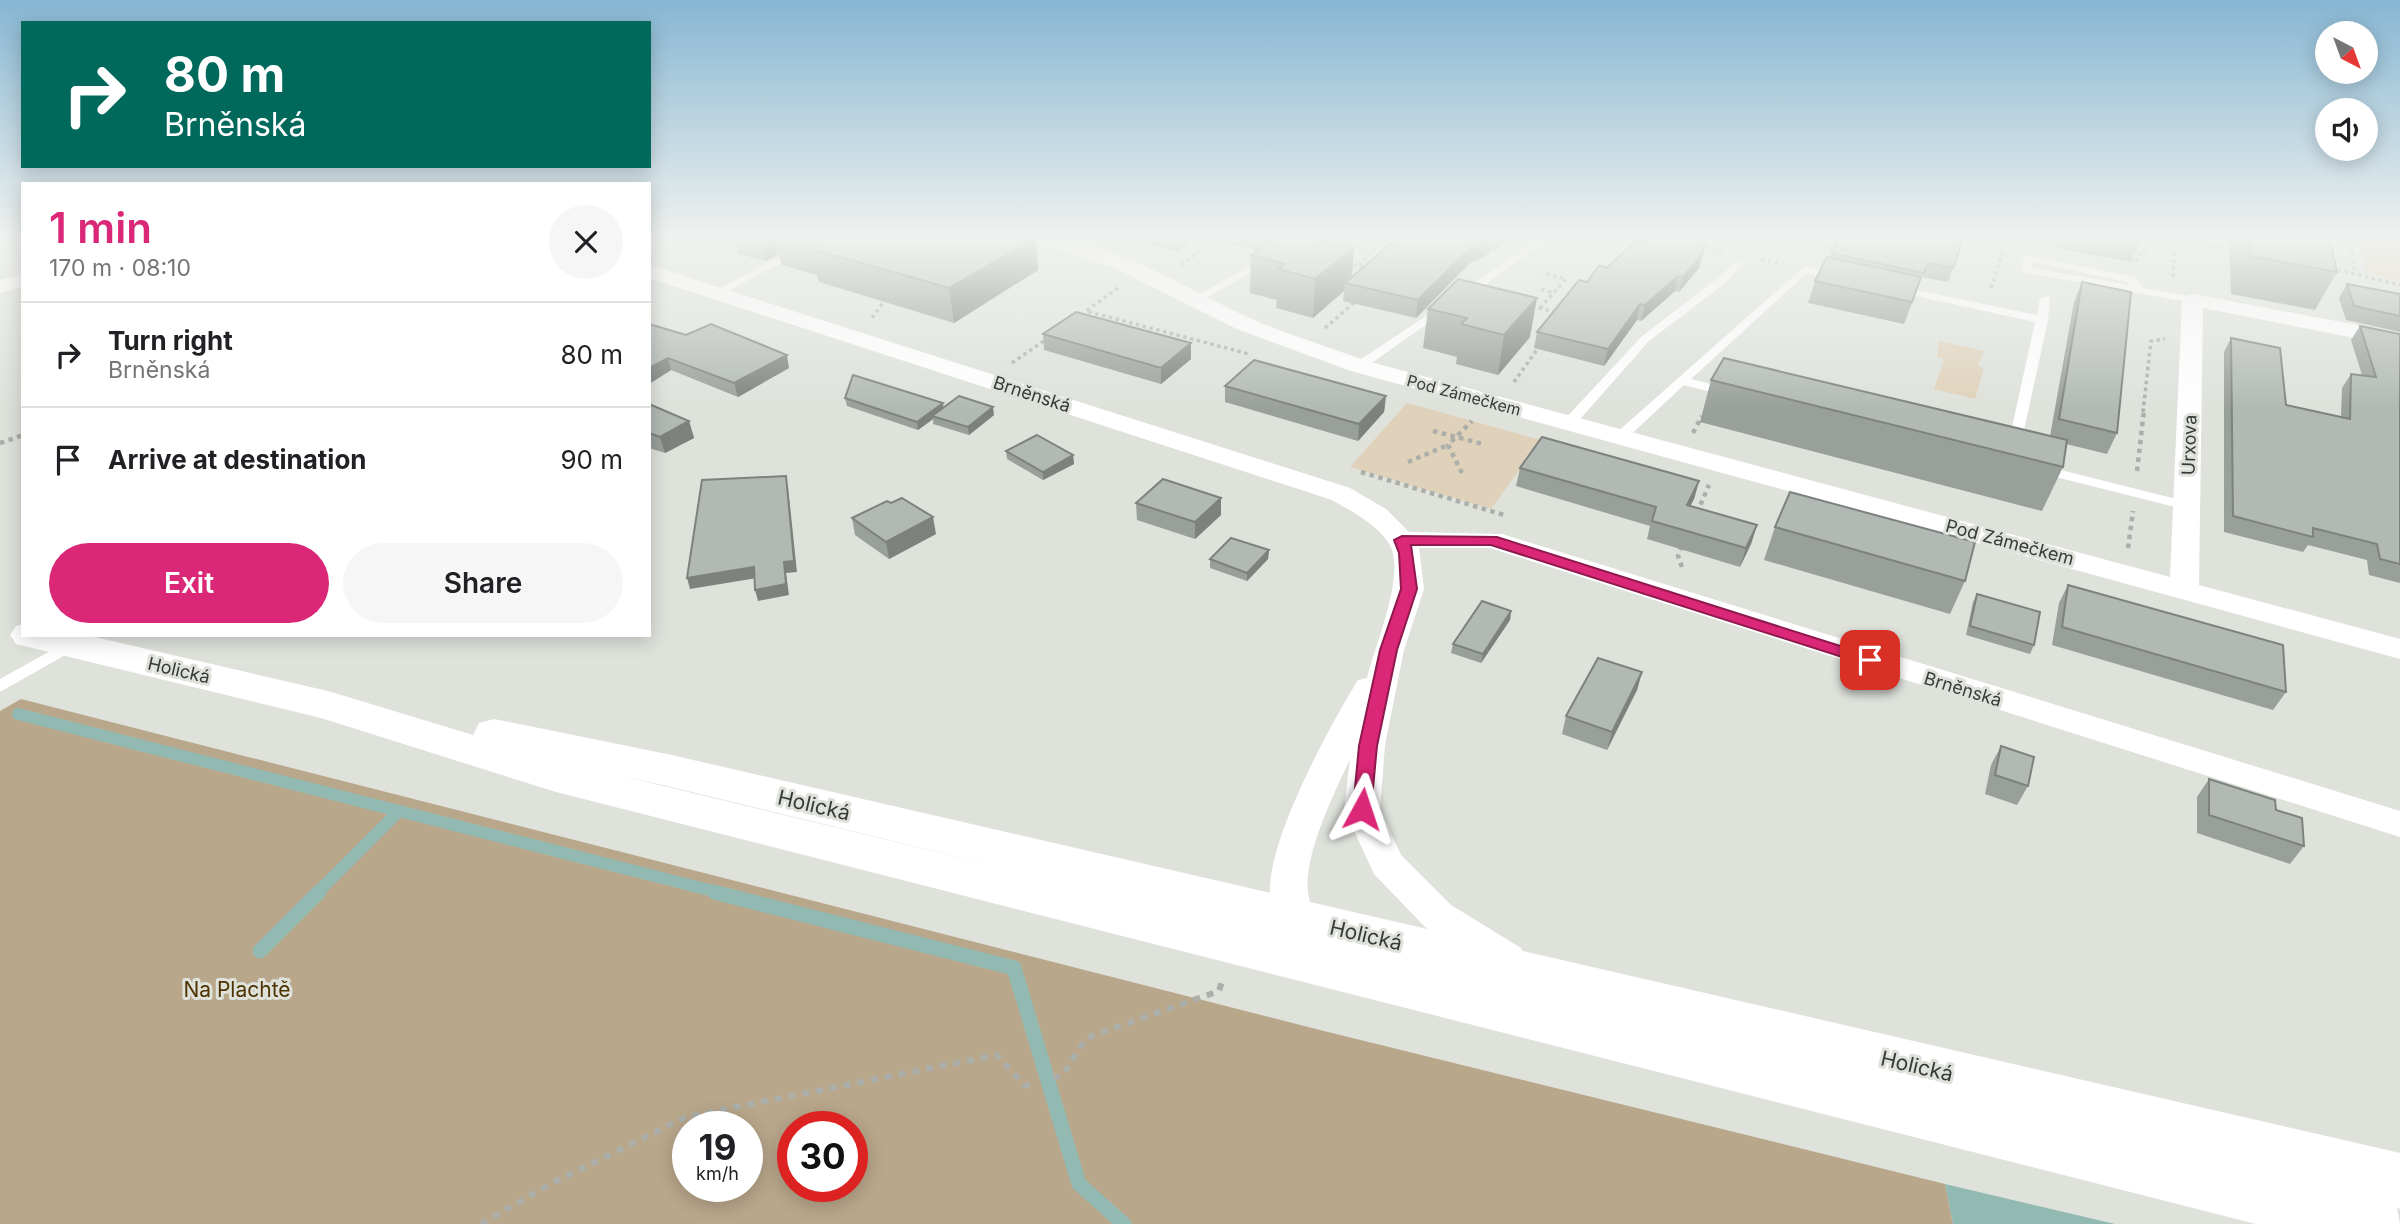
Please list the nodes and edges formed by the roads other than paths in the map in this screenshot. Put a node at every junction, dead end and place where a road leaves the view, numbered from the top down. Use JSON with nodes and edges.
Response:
{"nodes":[{"id":1,"x":728,"y":296,"type":"edge"},
{"id":2,"x":1187,"y":296,"type":"edge"},
{"id":3,"x":1202,"y":296,"type":"edge"},
{"id":4,"x":1460,"y":296,"type":"edge"},
{"id":5,"x":1698,"y":296,"type":"edge"},
{"id":6,"x":1775,"y":296,"type":"edge"},
{"id":7,"x":1930,"y":296,"type":"edge"},
{"id":8,"x":2175,"y":296,"type":"edge"},
{"id":9,"x":2046,"y":298,"type":"dead end"},
{"id":10,"x":2183,"y":298,"type":"junction"},
{"id":11,"x":1195,"y":300,"type":"junction"},
{"id":12,"x":2042,"y":320,"type":"junction"},
{"id":13,"x":2400,"y":340,"type":"edge"},
{"id":14,"x":1359,"y":366,"type":"junction"},
{"id":15,"x":1682,"y":381,"type":"junction"},
{"id":16,"x":1744,"y":397,"type":"edge"},
{"id":17,"x":1569,"y":423,"type":"junction"},
{"id":18,"x":1620,"y":437,"type":"junction"},
{"id":19,"x":2187,"y":506,"type":"junction"},
{"id":20,"x":1402,"y":540,"type":"junction"},
{"id":21,"x":2184,"y":590,"type":"junction"},
{"id":22,"x":0,"y":628,"type":"edge"},
{"id":23,"x":21,"y":633,"type":"edge"},
{"id":24,"x":38,"y":637,"type":"edge"},
{"id":25,"x":70,"y":645,"type":"junction"},
{"id":26,"x":2400,"y":649,"type":"edge"},
{"id":27,"x":1389,"y":650,"type":"junction"},
{"id":28,"x":0,"y":686,"type":"edge"},
{"id":29,"x":328,"y":705,"type":"junction"},
{"id":30,"x":2400,"y":824,"type":"edge"},
{"id":31,"x":1294,"y":860,"type":"junction"},
{"id":32,"x":1207,"y":898,"type":"junction"},
{"id":33,"x":1300,"y":920,"type":"junction"},
{"id":34,"x":1546,"y":978,"type":"junction"},
{"id":35,"x":1368,"y":979,"type":"junction"},
{"id":36,"x":2400,"y":1181,"type":"edge"},
{"id":37,"x":2373,"y":1224,"type":"edge"}],
"edges":[{"from":1,"to":20,"type":"street","name":"Brněnská"},
{"from":2,"to":11,"type":"street","name":"Pod Zámečkem"},
{"from":3,"to":11,"type":"lane"},
{"from":4,"to":14,"type":"lane"},
{"from":5,"to":17,"type":"lane"},
{"from":6,"to":15,"type":"lane"},
{"from":7,"to":12,"type":"lane"},
{"from":8,"to":10,"type":"lane"},
{"from":9,"to":12,"type":"lane"},
{"from":10,"to":13,"type":"street"},
{"from":10,"to":19,"type":"street","name":"Urxova"},
{"from":11,"to":14,"type":"street","name":"Pod Zámečkem"},
{"from":12,"to":19,"type":"lane"},
{"from":14,"to":17,"type":"street","name":"Pod Zámečkem"},
{"from":15,"to":16,"type":"lane"},
{"from":15,"to":18,"type":"lane"},
{"from":17,"to":18,"type":"street","name":"Pod Zámečkem"},
{"from":18,"to":21,"type":"street","name":"Pod Zámečkem"},
{"from":19,"to":21,"type":"street","name":"Urxova"},
{"from":20,"to":27,"type":"street"},
{"from":20,"to":30,"type":"street","name":"Brněnská"},
{"from":21,"to":26,"type":"street","name":"Pod Zámečkem"},
{"from":22,"to":23,"type":"main road"},
{"from":24,"to":25,"type":"main road","name":"Holická"},
{"from":25,"to":28,"type":"lane"},
{"from":25,"to":29,"type":"main road","name":"Holická"},
{"from":27,"to":31,"type":"street"},
{"from":27,"to":34,"type":"street"},
{"from":29,"to":32,"type":"main road","name":"Holická"},
{"from":29,"to":35,"type":"main road","name":"Holická"},
{"from":31,"to":32,"type":"street"},
{"from":31,"to":33,"type":"street"},
{"from":32,"to":33,"type":"main road","name":"Holická"},
{"from":33,"to":34,"type":"main road","name":"Holická"},
{"from":33,"to":35,"type":"street"},
{"from":34,"to":36,"type":"main road","name":"Holická"},
{"from":35,"to":37,"type":"main road","name":"Holická"}]}
